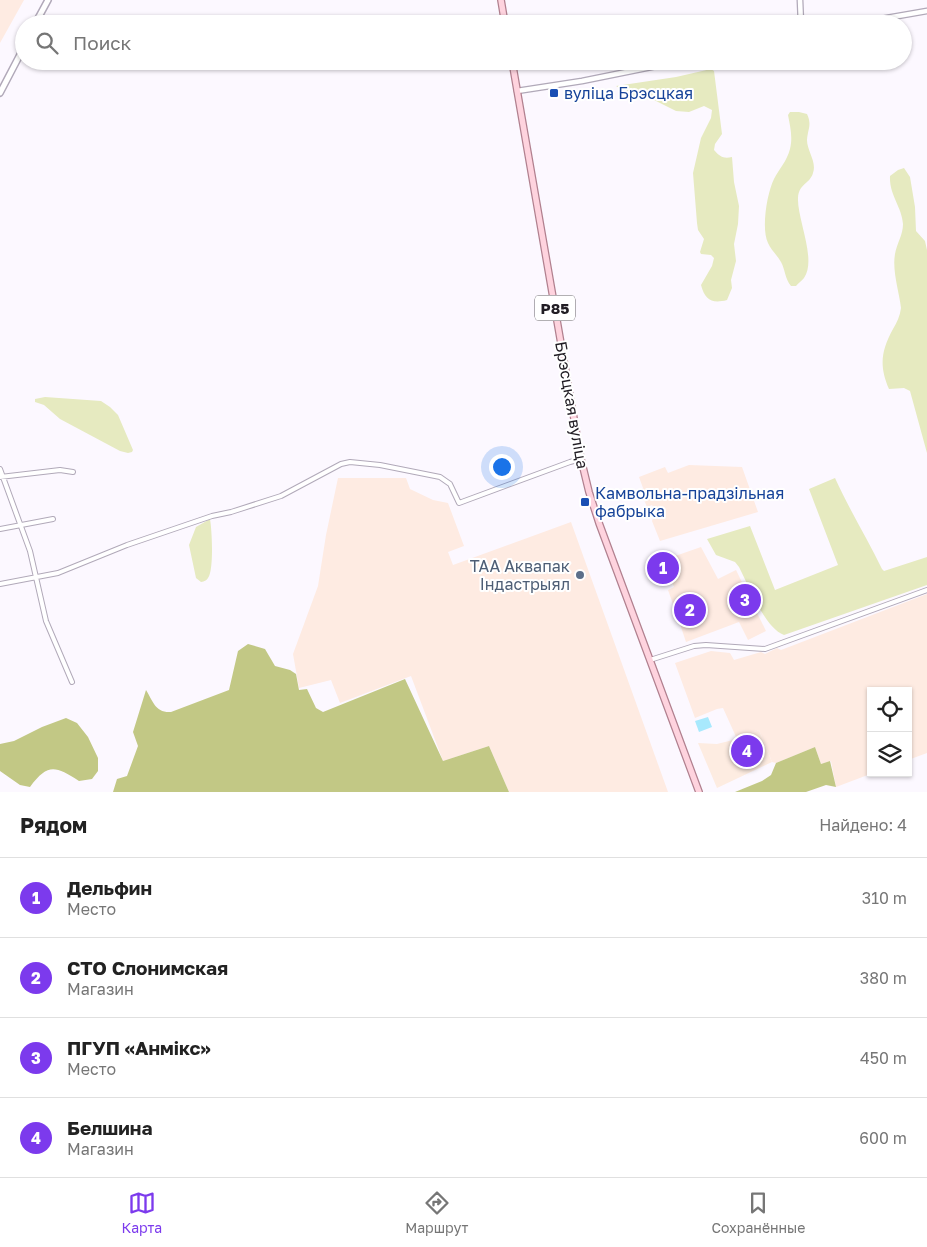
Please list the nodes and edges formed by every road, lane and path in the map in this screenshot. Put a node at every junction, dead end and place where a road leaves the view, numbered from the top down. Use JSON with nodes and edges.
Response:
{"nodes":[{"id":1,"x":48,"y":0,"type":"edge"},
{"id":2,"x":501,"y":0,"type":"edge"},
{"id":3,"x":800,"y":0,"type":"edge"},
{"id":4,"x":927,"y":11,"type":"edge"},
{"id":5,"x":40,"y":15,"type":"edge"},
{"id":6,"x":504,"y":15,"type":"edge"},
{"id":7,"x":801,"y":15,"type":"edge"},
{"id":8,"x":904,"y":15,"type":"edge"},
{"id":9,"x":15,"y":64,"type":"edge"},
{"id":10,"x":514,"y":70,"type":"edge"},
{"id":11,"x":632,"y":70,"type":"edge"},
{"id":12,"x":517,"y":91,"type":"junction"},
{"id":13,"x":0,"y":93,"type":"edge"},
{"id":14,"x":581,"y":459,"type":"junction"},
{"id":15,"x":0,"y":469,"type":"edge"},
{"id":16,"x":73,"y":472,"type":"dead end"},
{"id":17,"x":2,"y":477,"type":"edge"},
{"id":18,"x":53,"y":519,"type":"dead end"},
{"id":19,"x":21,"y":525,"type":"junction"},
{"id":20,"x":0,"y":529,"type":"edge"},
{"id":21,"x":36,"y":577,"type":"junction"},
{"id":22,"x":0,"y":584,"type":"edge"},
{"id":23,"x":927,"y":590,"type":"edge"},
{"id":24,"x":650,"y":660,"type":"junction"},
{"id":25,"x":72,"y":682,"type":"dead end"},
{"id":26,"x":699,"y":792,"type":"edge"}],
"edges":[{"from":1,"to":5,"type":"main road"},
{"from":2,"to":6,"type":"main road"},
{"from":3,"to":7,"type":"street"},
{"from":4,"to":8,"type":"street"},
{"from":9,"to":13,"type":"main road"},
{"from":10,"to":12,"type":"main road","name":"Брэсцкая вуліца","number":"Р85"},
{"from":11,"to":12,"type":"street"},
{"from":12,"to":14,"type":"main road","name":"Брэсцкая вуліца","number":"Р85"},
{"from":14,"to":21,"type":"street"},
{"from":14,"to":24,"type":"main road","name":"Брэсцкая вуліца","number":"Р85"},
{"from":15,"to":17,"type":"street"},
{"from":16,"to":17,"type":"street"},
{"from":17,"to":19,"type":"street"},
{"from":18,"to":19,"type":"street"},
{"from":19,"to":20,"type":"street"},
{"from":19,"to":21,"type":"street"},
{"from":21,"to":22,"type":"street"},
{"from":21,"to":25,"type":"street"},
{"from":23,"to":24,"type":"street"},
{"from":24,"to":26,"type":"main road","name":"Брэсцкая вуліца","number":"Р85"}]}
